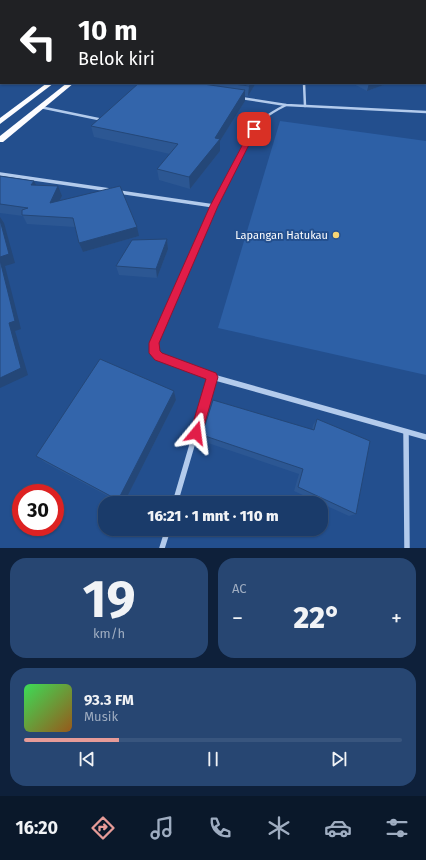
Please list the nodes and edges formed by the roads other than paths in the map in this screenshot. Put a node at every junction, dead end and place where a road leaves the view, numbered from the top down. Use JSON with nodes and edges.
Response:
{"nodes":[{"id":1,"x":50,"y":84,"type":"edge"},
{"id":2,"x":70,"y":84,"type":"edge"},
{"id":3,"x":304,"y":84,"type":"edge"},
{"id":4,"x":235,"y":97,"type":"edge"},
{"id":5,"x":286,"y":105,"type":"junction"},
{"id":6,"x":305,"y":106,"type":"junction"},
{"id":7,"x":40,"y":107,"type":"junction"},
{"id":8,"x":426,"y":112,"type":"edge"},
{"id":9,"x":109,"y":121,"type":"edge"},
{"id":10,"x":0,"y":122,"type":"edge"},
{"id":11,"x":0,"y":140,"type":"edge"},
{"id":12,"x":0,"y":174,"type":"edge"},
{"id":13,"x":214,"y":206,"type":"junction"},
{"id":14,"x":212,"y":377,"type":"junction"},
{"id":15,"x":406,"y":432,"type":"junction"},
{"id":16,"x":426,"y":438,"type":"edge"},
{"id":17,"x":177,"y":496,"type":"edge"},
{"id":18,"x":166,"y":536,"type":"edge"},
{"id":19,"x":162,"y":548,"type":"edge"},
{"id":20,"x":407,"y":548,"type":"edge"}],
"edges":[{"from":1,"to":10,"type":"highway"},
{"from":2,"to":7,"type":"highway"},
{"from":3,"to":6,"type":"street"},
{"from":4,"to":5,"type":"street"},
{"from":5,"to":6,"type":"street"},
{"from":5,"to":13,"type":"street"},
{"from":6,"to":8,"type":"street"},
{"from":7,"to":9,"type":"street"},
{"from":7,"to":11,"type":"highway"},
{"from":12,"to":13,"type":"street"},
{"from":13,"to":14,"type":"street"},
{"from":14,"to":15,"type":"street"},
{"from":14,"to":17,"type":"street"},
{"from":15,"to":16,"type":"street"},
{"from":15,"to":20,"type":"street"},
{"from":18,"to":19,"type":"street"}]}
